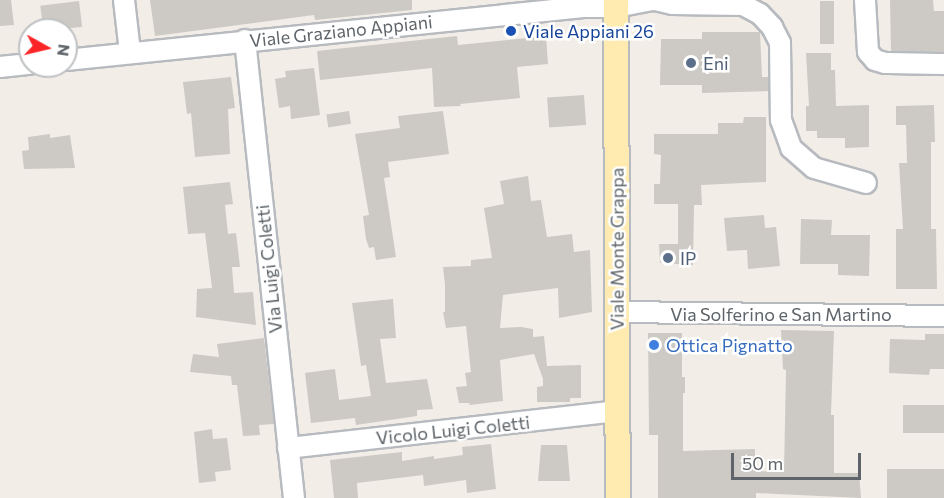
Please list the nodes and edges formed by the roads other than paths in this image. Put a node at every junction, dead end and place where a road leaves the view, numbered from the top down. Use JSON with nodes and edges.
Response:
{"nodes":[{"id":1,"x":124,"y":0,"type":"edge"},
{"id":2,"x":653,"y":0,"type":"edge"},
{"id":3,"x":865,"y":0,"type":"edge"},
{"id":4,"x":616,"y":3,"type":"edge"},
{"id":5,"x":245,"y":40,"type":"junction"},
{"id":6,"x":130,"y":52,"type":"junction"},
{"id":7,"x":78,"y":58,"type":"edge"},
{"id":8,"x":944,"y":64,"type":"edge"},
{"id":9,"x":18,"y":65,"type":"edge"},
{"id":10,"x":0,"y":67,"type":"edge"},
{"id":11,"x":866,"y":183,"type":"dead end"},
{"id":12,"x":618,"y":312,"type":"junction"},
{"id":13,"x":944,"y":316,"type":"edge"},
{"id":14,"x":618,"y":411,"type":"junction"},
{"id":15,"x":288,"y":448,"type":"junction"},
{"id":16,"x":294,"y":498,"type":"edge"},
{"id":17,"x":618,"y":498,"type":"edge"}],
"edges":[{"from":1,"to":6,"type":"street"},
{"from":2,"to":4,"type":"street","name":"Viale Graziano Appiani"},
{"from":2,"to":11,"type":"street","name":"Viale Graziano Appiani"},
{"from":3,"to":8,"type":"street"},
{"from":4,"to":5,"type":"street","name":"Viale Graziano Appiani"},
{"from":4,"to":12,"type":"main road","name":"Viale Monte Grappa"},
{"from":5,"to":6,"type":"street","name":"Viale Graziano Appiani"},
{"from":5,"to":15,"type":"street","name":"Via Luigi Coletti"},
{"from":6,"to":7,"type":"street","name":"Viale Graziano Appiani"},
{"from":9,"to":10,"type":"street"},
{"from":12,"to":13,"type":"street","name":"Via Solferino e San Martino"},
{"from":12,"to":14,"type":"main road","name":"Viale Monte Grappa"},
{"from":14,"to":15,"type":"street","name":"Vicolo Luigi Coletti"},
{"from":14,"to":17,"type":"main road","name":"Viale Monte Grappa"},
{"from":15,"to":16,"type":"street","name":"Via Luigi Coletti"}]}
